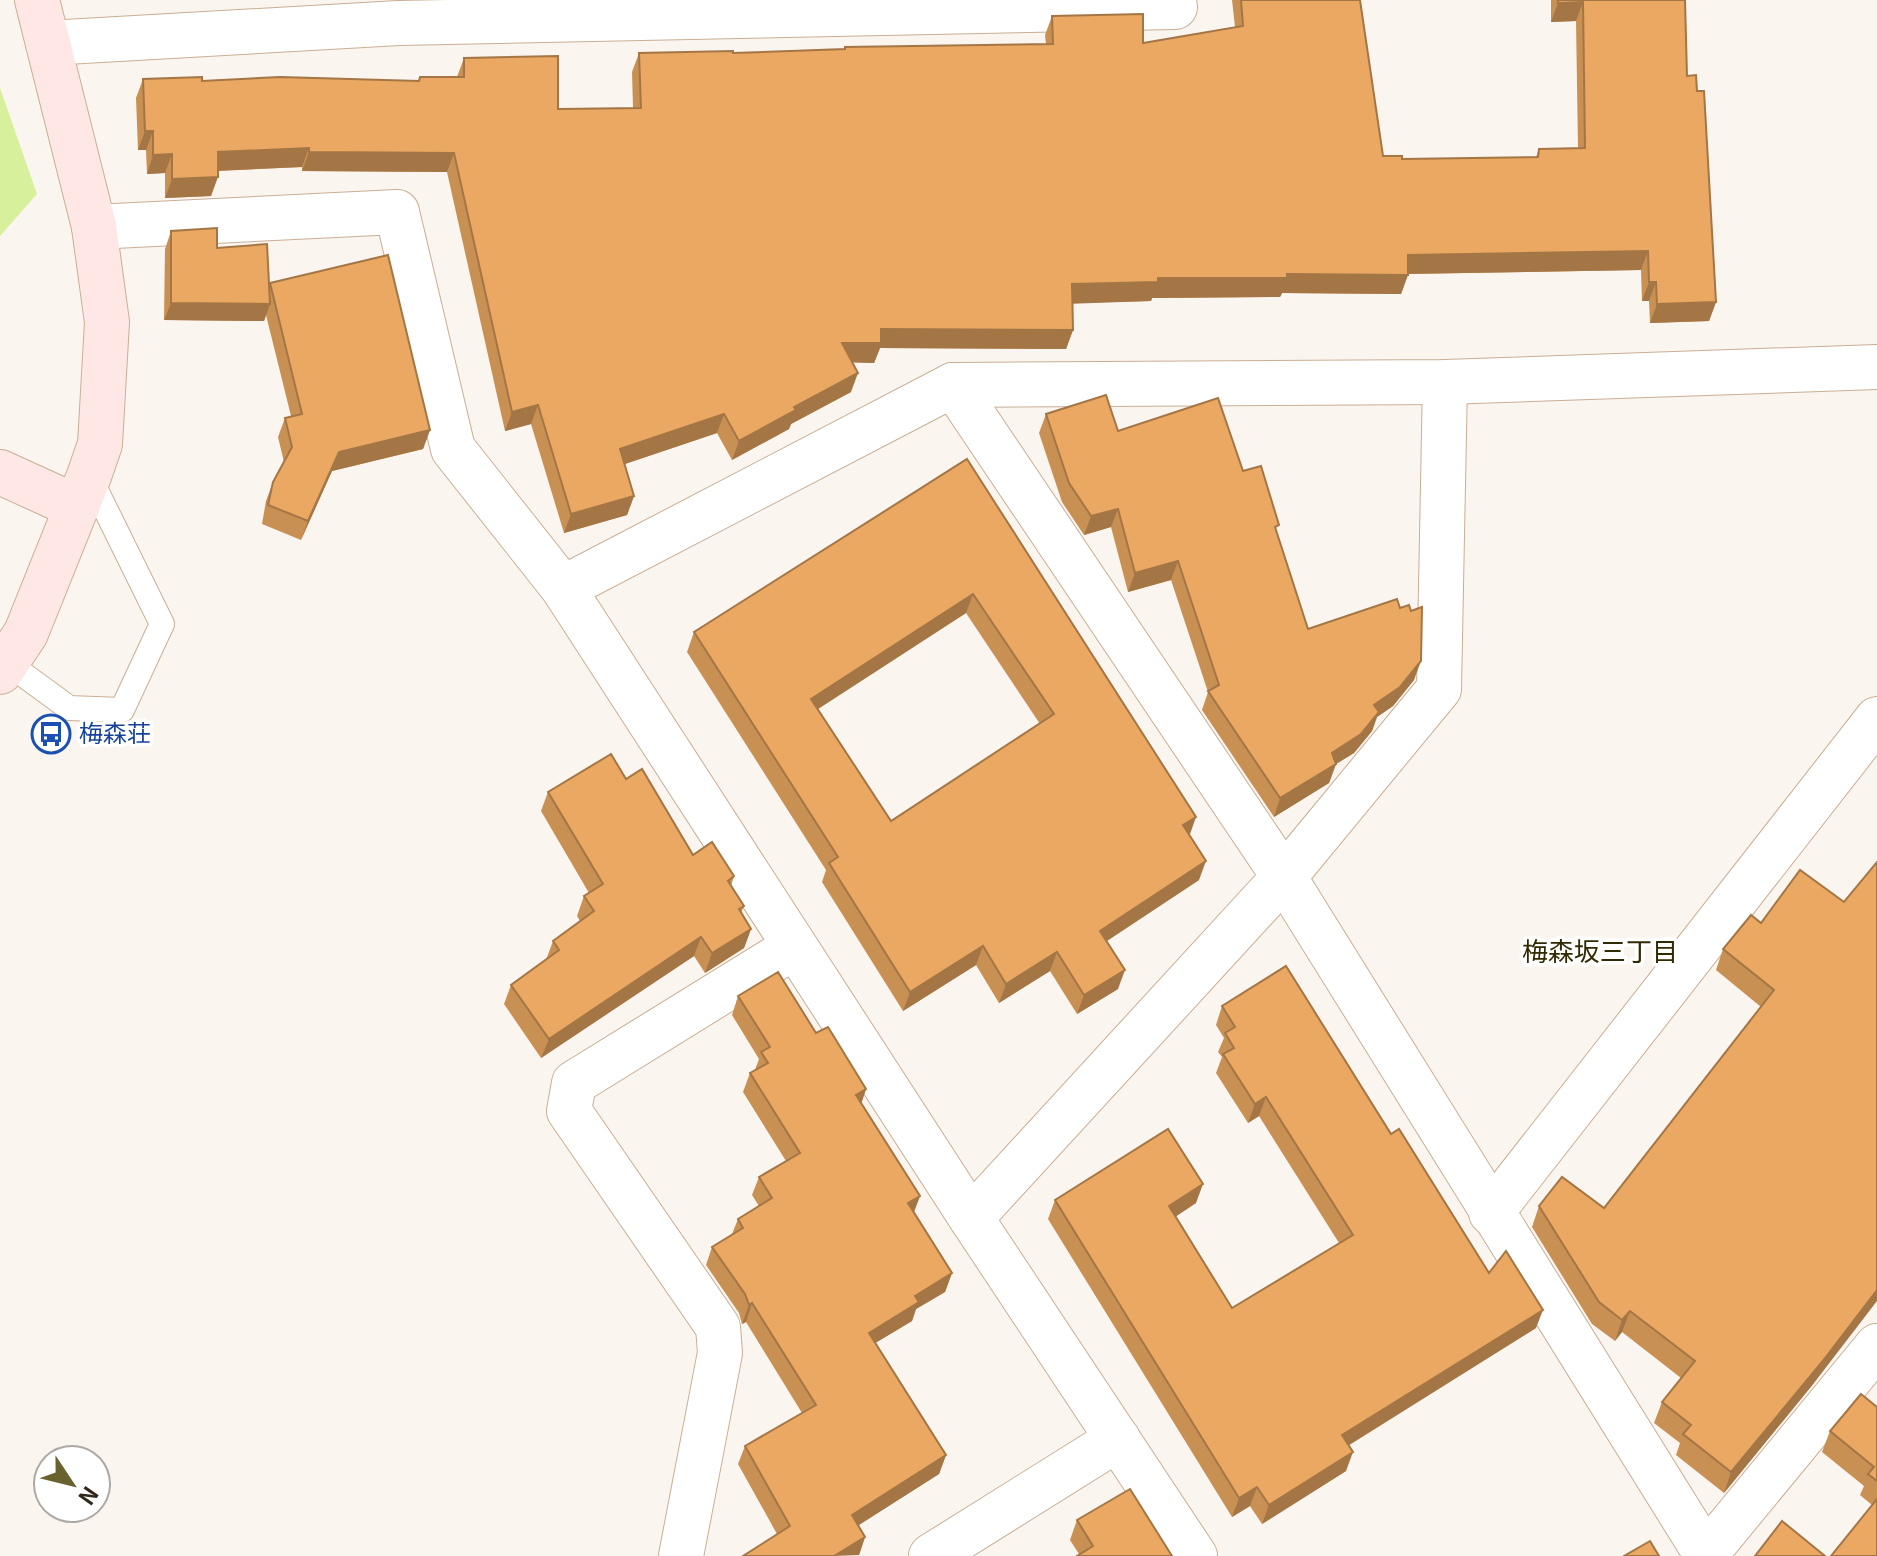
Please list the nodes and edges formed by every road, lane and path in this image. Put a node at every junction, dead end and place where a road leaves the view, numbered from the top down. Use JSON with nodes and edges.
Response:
{"nodes":[{"id":1,"x":37,"y":0,"type":"edge"},
{"id":2,"x":1174,"y":0,"type":"edge"},
{"id":3,"x":781,"y":8,"type":"edge"},
{"id":4,"x":398,"y":11,"type":"edge"},
{"id":5,"x":48,"y":43,"type":"junction"},
{"id":6,"x":94,"y":227,"type":"junction"},
{"id":7,"x":1877,"y":367,"type":"edge"},
{"id":8,"x":1445,"y":382,"type":"junction"},
{"id":9,"x":953,"y":385,"type":"junction"},
{"id":10,"x":0,"y":472,"type":"edge"},
{"id":11,"x":83,"y":492,"type":"junction"},
{"id":12,"x":563,"y":588,"type":"junction"},
{"id":13,"x":3,"y":667,"type":"edge"},
{"id":14,"x":1877,"y":719,"type":"edge"},
{"id":15,"x":1284,"y":877,"type":"junction"},
{"id":16,"x":794,"y":947,"type":"junction"},
{"id":17,"x":1491,"y":1213,"type":"junction"},
{"id":18,"x":971,"y":1218,"type":"junction"},
{"id":19,"x":1877,"y":1346,"type":"edge"},
{"id":20,"x":1118,"y":1439,"type":"junction"},
{"id":21,"x":1707,"y":1555,"type":"edge"},
{"id":22,"x":681,"y":1556,"type":"edge"},
{"id":23,"x":931,"y":1556,"type":"edge"},
{"id":24,"x":1195,"y":1556,"type":"edge"}],
"edges":[{"from":1,"to":5,"type":"street"},
{"from":2,"to":3,"type":"street"},
{"from":3,"to":4,"type":"street"},
{"from":4,"to":5,"type":"street"},
{"from":5,"to":6,"type":"street"},
{"from":6,"to":11,"type":"street"},
{"from":6,"to":12,"type":"street"},
{"from":7,"to":8,"type":"street"},
{"from":8,"to":9,"type":"street"},
{"from":8,"to":15,"type":"street"},
{"from":9,"to":12,"type":"street"},
{"from":9,"to":15,"type":"street"},
{"from":10,"to":11,"type":"street"},
{"from":11,"to":13,"type":"street"},
{"from":11,"to":13,"type":"lane"},
{"from":12,"to":16,"type":"street"},
{"from":14,"to":17,"type":"street"},
{"from":15,"to":17,"type":"street"},
{"from":15,"to":18,"type":"street"},
{"from":16,"to":18,"type":"street"},
{"from":16,"to":22,"type":"street"},
{"from":17,"to":21,"type":"street"},
{"from":18,"to":20,"type":"street"},
{"from":19,"to":21,"type":"street"},
{"from":20,"to":23,"type":"street"},
{"from":20,"to":24,"type":"street"}]}
